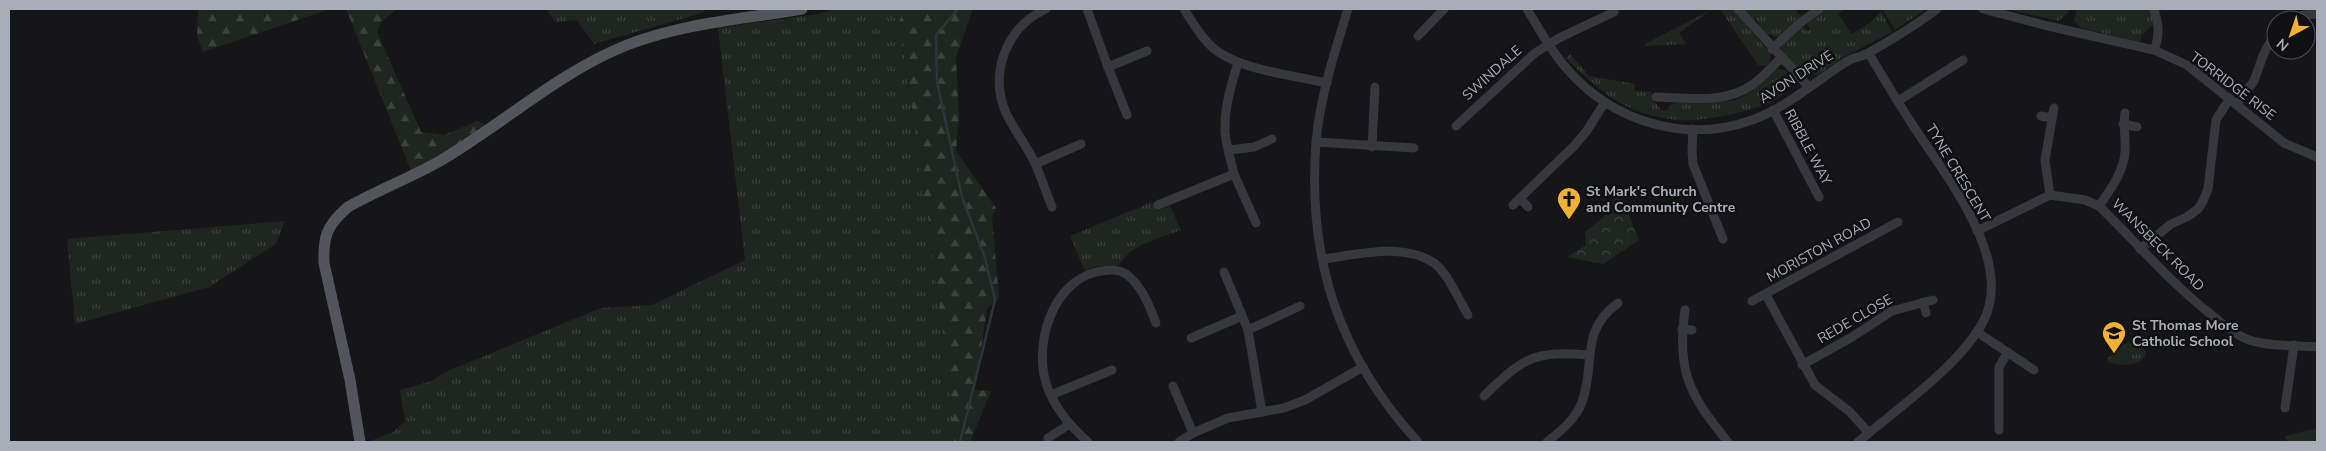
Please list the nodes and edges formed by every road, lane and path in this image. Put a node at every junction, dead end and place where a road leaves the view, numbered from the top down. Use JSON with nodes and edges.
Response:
{"nodes":[{"id":1,"x":802,"y":9,"type":"edge"},
{"id":2,"x":1046,"y":9,"type":"edge"},
{"id":3,"x":1087,"y":9,"type":"edge"},
{"id":4,"x":1184,"y":9,"type":"edge"},
{"id":5,"x":1348,"y":9,"type":"edge"},
{"id":6,"x":1444,"y":9,"type":"edge"},
{"id":7,"x":1527,"y":9,"type":"edge"},
{"id":8,"x":1738,"y":9,"type":"edge"},
{"id":9,"x":1819,"y":9,"type":"edge"},
{"id":10,"x":1937,"y":9,"type":"edge"},
{"id":11,"x":1983,"y":9,"type":"edge"},
{"id":12,"x":2154,"y":9,"type":"edge"},
{"id":13,"x":1615,"y":13,"type":"edge"},
{"id":14,"x":1418,"y":36,"type":"dead end"},
{"id":15,"x":1549,"y":44,"type":"junction"},
{"id":16,"x":1772,"y":48,"type":"junction"},
{"id":17,"x":2154,"y":50,"type":"junction"},
{"id":18,"x":2266,"y":50,"type":"edge"},
{"id":19,"x":1147,"y":51,"type":"dead end"},
{"id":20,"x":1868,"y":54,"type":"junction"},
{"id":21,"x":1781,"y":58,"type":"junction"},
{"id":22,"x":1964,"y":60,"type":"dead end"},
{"id":23,"x":1238,"y":63,"type":"junction"},
{"id":24,"x":1108,"y":67,"type":"junction"},
{"id":25,"x":1327,"y":84,"type":"junction"},
{"id":26,"x":1375,"y":87,"type":"dead end"},
{"id":27,"x":1808,"y":87,"type":"junction"},
{"id":28,"x":1656,"y":97,"type":"dead end"},
{"id":29,"x":1898,"y":101,"type":"junction"},
{"id":30,"x":2234,"y":101,"type":"junction"},
{"id":31,"x":1605,"y":102,"type":"junction"},
{"id":32,"x":2054,"y":108,"type":"dead end"},
{"id":33,"x":1773,"y":110,"type":"junction"},
{"id":34,"x":2125,"y":113,"type":"dead end"},
{"id":35,"x":1127,"y":115,"type":"dead end"},
{"id":36,"x":2041,"y":116,"type":"dead end"},
{"id":37,"x":2052,"y":118,"type":"junction"},
{"id":38,"x":2123,"y":124,"type":"junction"},
{"id":39,"x":1456,"y":126,"type":"dead end"},
{"id":40,"x":2137,"y":127,"type":"dead end"},
{"id":41,"x":1693,"y":129,"type":"junction"},
{"id":42,"x":1272,"y":139,"type":"dead end"},
{"id":43,"x":1316,"y":142,"type":"junction"},
{"id":44,"x":1080,"y":144,"type":"dead end"},
{"id":45,"x":1372,"y":147,"type":"junction"},
{"id":46,"x":1414,"y":148,"type":"dead end"},
{"id":47,"x":1229,"y":150,"type":"junction"},
{"id":48,"x":2317,"y":157,"type":"edge"},
{"id":49,"x":1035,"y":164,"type":"junction"},
{"id":50,"x":1234,"y":174,"type":"junction"},
{"id":51,"x":2050,"y":195,"type":"junction"},
{"id":52,"x":1820,"y":197,"type":"dead end"},
{"id":53,"x":1520,"y":198,"type":"junction"},
{"id":54,"x":1158,"y":205,"type":"dead end"},
{"id":55,"x":1513,"y":205,"type":"dead end"},
{"id":56,"x":2099,"y":206,"type":"junction"},
{"id":57,"x":1052,"y":207,"type":"dead end"},
{"id":58,"x":1528,"y":207,"type":"dead end"},
{"id":59,"x":1880,"y":220,"type":"dead end"},
{"id":60,"x":1898,"y":222,"type":"dead end"},
{"id":61,"x":1256,"y":223,"type":"dead end"},
{"id":62,"x":1884,"y":229,"type":"junction"},
{"id":63,"x":1977,"y":231,"type":"junction"},
{"id":64,"x":1723,"y":239,"type":"dead end"},
{"id":65,"x":2140,"y":249,"type":"junction"},
{"id":66,"x":1323,"y":259,"type":"junction"},
{"id":67,"x":1224,"y":272,"type":"dead end"},
{"id":68,"x":1766,"y":295,"type":"junction"},
{"id":69,"x":1752,"y":301,"type":"dead end"},
{"id":70,"x":1618,"y":303,"type":"dead end"},
{"id":71,"x":1300,"y":306,"type":"dead end"},
{"id":72,"x":1685,"y":310,"type":"dead end"},
{"id":73,"x":1926,"y":313,"type":"dead end"},
{"id":74,"x":1468,"y":315,"type":"dead end"},
{"id":75,"x":1242,"y":316,"type":"junction"},
{"id":76,"x":1156,"y":323,"type":"dead end"},
{"id":77,"x":1682,"y":329,"type":"junction"},
{"id":78,"x":1248,"y":330,"type":"junction"},
{"id":79,"x":1692,"y":330,"type":"dead end"},
{"id":80,"x":1977,"y":332,"type":"junction"},
{"id":81,"x":1191,"y":338,"type":"dead end"},
{"id":82,"x":2294,"y":345,"type":"junction"},
{"id":83,"x":2317,"y":346,"type":"edge"},
{"id":84,"x":2008,"y":352,"type":"junction"},
{"id":85,"x":1589,"y":355,"type":"junction"},
{"id":86,"x":1802,"y":365,"type":"junction"},
{"id":87,"x":1362,"y":367,"type":"junction"},
{"id":88,"x":1112,"y":370,"type":"dead end"},
{"id":89,"x":2034,"y":370,"type":"dead end"},
{"id":90,"x":1173,"y":386,"type":"dead end"},
{"id":91,"x":1052,"y":395,"type":"junction"},
{"id":92,"x":1484,"y":396,"type":"dead end"},
{"id":93,"x":2285,"y":408,"type":"dead end"},
{"id":94,"x":1262,"y":412,"type":"junction"},
{"id":95,"x":1070,"y":424,"type":"junction"},
{"id":96,"x":1999,"y":430,"type":"dead end"},
{"id":97,"x":1193,"y":433,"type":"junction"},
{"id":98,"x":1869,"y":433,"type":"junction"},
{"id":99,"x":1047,"y":437,"type":"edge"},
{"id":100,"x":1726,"y":439,"type":"edge"},
{"id":101,"x":360,"y":442,"type":"edge"},
{"id":102,"x":1088,"y":442,"type":"edge"},
{"id":103,"x":1179,"y":442,"type":"edge"},
{"id":104,"x":1418,"y":442,"type":"edge"},
{"id":105,"x":1547,"y":442,"type":"edge"},
{"id":106,"x":1716,"y":442,"type":"edge"},
{"id":107,"x":1858,"y":442,"type":"edge"}],
"edges":[{"from":1,"to":101,"type":"main road"},
{"from":2,"to":49,"type":"street"},
{"from":3,"to":24,"type":"street"},
{"from":4,"to":23,"type":"street"},
{"from":5,"to":25,"type":"street"},
{"from":6,"to":14,"type":"street"},
{"from":7,"to":15,"type":"street","name":"AVON DRIVE"},
{"from":8,"to":16,"type":"street"},
{"from":9,"to":16,"type":"street"},
{"from":10,"to":20,"type":"street","name":"AVON DRIVE"},
{"from":11,"to":17,"type":"street","name":"TORRIDGE RISE"},
{"from":12,"to":17,"type":"street"},
{"from":13,"to":15,"type":"street","name":"SWINDALE"},
{"from":15,"to":31,"type":"street","name":"AVON DRIVE"},
{"from":15,"to":39,"type":"street","name":"SWINDALE"},
{"from":16,"to":21,"type":"street"},
{"from":17,"to":30,"type":"street","name":"TORRIDGE RISE"},
{"from":18,"to":30,"type":"street"},
{"from":19,"to":24,"type":"street"},
{"from":20,"to":27,"type":"street","name":"AVON DRIVE"},
{"from":20,"to":29,"type":"street","name":"TYNE CRESCENT"},
{"from":21,"to":27,"type":"street"},
{"from":21,"to":28,"type":"street","name":"AVON DRIVE"},
{"from":22,"to":29,"type":"street"},
{"from":23,"to":25,"type":"street"},
{"from":23,"to":47,"type":"street"},
{"from":24,"to":35,"type":"street"},
{"from":25,"to":43,"type":"street"},
{"from":26,"to":45,"type":"street"},
{"from":27,"to":33,"type":"street","name":"AVON DRIVE"},
{"from":29,"to":63,"type":"street","name":"TYNE CRESCENT"},
{"from":30,"to":48,"type":"street","name":"TORRIDGE RISE"},
{"from":30,"to":65,"type":"street"},
{"from":31,"to":41,"type":"street","name":"AVON DRIVE"},
{"from":31,"to":53,"type":"street"},
{"from":32,"to":37,"type":"street"},
{"from":33,"to":41,"type":"street","name":"AVON DRIVE"},
{"from":33,"to":52,"type":"street","name":"RIBBLE WAY"},
{"from":34,"to":38,"type":"street"},
{"from":36,"to":37,"type":"street"},
{"from":37,"to":51,"type":"street"},
{"from":38,"to":40,"type":"street"},
{"from":38,"to":56,"type":"street"},
{"from":41,"to":64,"type":"street"},
{"from":42,"to":47,"type":"street"},
{"from":43,"to":45,"type":"street"},
{"from":43,"to":66,"type":"street"},
{"from":44,"to":49,"type":"street"},
{"from":45,"to":46,"type":"street"},
{"from":47,"to":50,"type":"street"},
{"from":49,"to":57,"type":"street"},
{"from":50,"to":54,"type":"street"},
{"from":50,"to":61,"type":"street"},
{"from":51,"to":56,"type":"street","name":"WANSBECK ROAD"},
{"from":51,"to":63,"type":"street"},
{"from":53,"to":55,"type":"street"},
{"from":53,"to":58,"type":"street"},
{"from":56,"to":65,"type":"street","name":"WANSBECK ROAD"},
{"from":59,"to":62,"type":"street","name":"MORISTON ROAD"},
{"from":60,"to":62,"type":"street","name":"MORISTON ROAD"},
{"from":62,"to":68,"type":"street","name":"MORISTON ROAD"},
{"from":63,"to":80,"type":"street","name":"TYNE CRESCENT"},
{"from":65,"to":82,"type":"street","name":"WANSBECK ROAD"},
{"from":66,"to":74,"type":"street"},
{"from":66,"to":87,"type":"street"},
{"from":67,"to":75,"type":"street"},
{"from":68,"to":69,"type":"street","name":"MORISTON ROAD"},
{"from":68,"to":86,"type":"street","name":"MORISTON ROAD"},
{"from":70,"to":85,"type":"street"},
{"from":71,"to":78,"type":"street"},
{"from":72,"to":77,"type":"street"},
{"from":73,"to":86,"type":"street","name":"REDE CLOSE"},
{"from":75,"to":78,"type":"street"},
{"from":75,"to":81,"type":"street"},
{"from":76,"to":91,"type":"street"},
{"from":77,"to":79,"type":"street"},
{"from":77,"to":100,"type":"street"},
{"from":78,"to":94,"type":"street"},
{"from":80,"to":84,"type":"street"},
{"from":80,"to":98,"type":"street","name":"TYNE CRESCENT"},
{"from":82,"to":83,"type":"street","name":"WANSBECK ROAD"},
{"from":82,"to":93,"type":"street"},
{"from":84,"to":89,"type":"street"},
{"from":84,"to":96,"type":"street"},
{"from":85,"to":92,"type":"street"},
{"from":85,"to":105,"type":"street"},
{"from":86,"to":98,"type":"street","name":"MORISTON ROAD"},
{"from":87,"to":94,"type":"street"},
{"from":87,"to":104,"type":"street"},
{"from":88,"to":91,"type":"street"},
{"from":90,"to":97,"type":"street"},
{"from":91,"to":95,"type":"street"},
{"from":94,"to":97,"type":"street"},
{"from":95,"to":99,"type":"street"},
{"from":95,"to":102,"type":"street"},
{"from":97,"to":103,"type":"street"},
{"from":98,"to":107,"type":"street","name":"TYNE CRESCENT"},
{"from":100,"to":106,"type":"street"}]}
